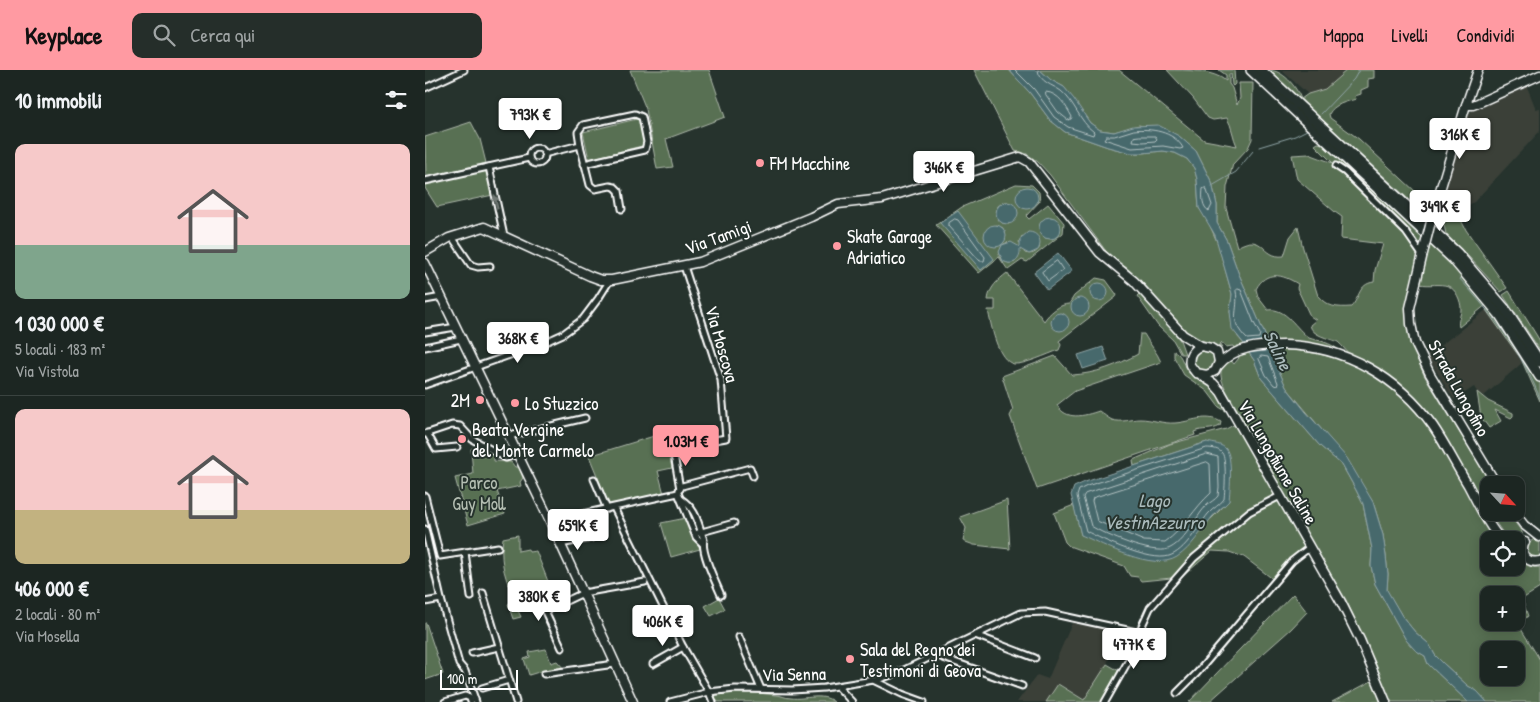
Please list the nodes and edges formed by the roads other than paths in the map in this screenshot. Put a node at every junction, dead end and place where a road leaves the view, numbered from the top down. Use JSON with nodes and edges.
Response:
{"nodes":[{"id":1,"x":464,"y":70,"type":"edge"},
{"id":2,"x":1251,"y":70,"type":"edge"},
{"id":3,"x":1261,"y":70,"type":"edge"},
{"id":4,"x":1478,"y":70,"type":"edge"},
{"id":5,"x":1540,"y":75,"type":"edge"},
{"id":6,"x":425,"y":88,"type":"edge"},
{"id":7,"x":1466,"y":105,"type":"junction"},
{"id":8,"x":1294,"y":106,"type":"junction"},
{"id":9,"x":1329,"y":137,"type":"junction"},
{"id":10,"x":580,"y":145,"type":"junction"},
{"id":11,"x":544,"y":154,"type":"junction"},
{"id":12,"x":529,"y":158,"type":"junction"},
{"id":13,"x":584,"y":164,"type":"junction"},
{"id":14,"x":1337,"y":166,"type":"dead end"},
{"id":15,"x":489,"y":167,"type":"junction"},
{"id":16,"x":425,"y":181,"type":"edge"},
{"id":17,"x":623,"y":209,"type":"dead end"},
{"id":18,"x":504,"y":236,"type":"junction"},
{"id":19,"x":453,"y":237,"type":"junction"},
{"id":20,"x":425,"y":252,"type":"edge"},
{"id":21,"x":1423,"y":252,"type":"junction"},
{"id":22,"x":425,"y":263,"type":"edge"},
{"id":23,"x":490,"y":266,"type":"dead end"},
{"id":24,"x":684,"y":266,"type":"junction"},
{"id":25,"x":610,"y":280,"type":"junction"},
{"id":26,"x":442,"y":297,"type":"junction"},
{"id":27,"x":425,"y":300,"type":"edge"},
{"id":28,"x":456,"y":327,"type":"junction"},
{"id":29,"x":425,"y":332,"type":"edge"},
{"id":30,"x":1183,"y":336,"type":"junction"},
{"id":31,"x":461,"y":339,"type":"junction"},
{"id":32,"x":1201,"y":346,"type":"junction"},
{"id":33,"x":425,"y":347,"type":"edge"},
{"id":34,"x":1214,"y":350,"type":"junction"},
{"id":35,"x":1231,"y":353,"type":"junction"},
{"id":36,"x":1189,"y":359,"type":"junction"},
{"id":37,"x":1540,"y":362,"type":"edge"},
{"id":38,"x":1218,"y":367,"type":"junction"},
{"id":39,"x":475,"y":369,"type":"junction"},
{"id":40,"x":1202,"y":376,"type":"junction"},
{"id":41,"x":1540,"y":377,"type":"edge"},
{"id":42,"x":425,"y":385,"type":"edge"},
{"id":43,"x":1221,"y":392,"type":"junction"},
{"id":44,"x":585,"y":418,"type":"dead end"},
{"id":45,"x":426,"y":433,"type":"edge"},
{"id":46,"x":509,"y":436,"type":"junction"},
{"id":47,"x":457,"y":447,"type":"dead end"},
{"id":48,"x":517,"y":454,"type":"junction"},
{"id":49,"x":753,"y":476,"type":"dead end"},
{"id":50,"x":1492,"y":476,"type":"edge"},
{"id":51,"x":594,"y":480,"type":"dead end"},
{"id":52,"x":680,"y":494,"type":"junction"},
{"id":53,"x":425,"y":496,"type":"edge"},
{"id":54,"x":1281,"y":496,"type":"junction"},
{"id":55,"x":614,"y":508,"type":"junction"},
{"id":56,"x":607,"y":509,"type":"junction"},
{"id":57,"x":550,"y":521,"type":"junction"},
{"id":58,"x":1521,"y":521,"type":"edge"},
{"id":59,"x":734,"y":523,"type":"dead end"},
{"id":60,"x":1524,"y":525,"type":"junction"},
{"id":61,"x":425,"y":529,"type":"edge"},
{"id":62,"x":1496,"y":531,"type":"edge"},
{"id":63,"x":701,"y":532,"type":"junction"},
{"id":64,"x":695,"y":534,"type":"junction"},
{"id":65,"x":591,"y":538,"type":"dead end"},
{"id":66,"x":1539,"y":538,"type":"edge"},
{"id":67,"x":1526,"y":541,"type":"joint"},
{"id":68,"x":560,"y":544,"type":"junction"},
{"id":69,"x":703,"y":544,"type":"junction"},
{"id":70,"x":498,"y":547,"type":"dead end"},
{"id":71,"x":1310,"y":547,"type":"junction"},
{"id":72,"x":465,"y":552,"type":"junction"},
{"id":73,"x":1525,"y":556,"type":"edge"},
{"id":74,"x":1540,"y":561,"type":"edge"},
{"id":75,"x":433,"y":563,"type":"junction"},
{"id":76,"x":425,"y":565,"type":"edge"},
{"id":77,"x":645,"y":582,"type":"dead end"},
{"id":78,"x":534,"y":588,"type":"dead end"},
{"id":79,"x":483,"y":593,"type":"dead end"},
{"id":80,"x":583,"y":593,"type":"junction"},
{"id":81,"x":721,"y":595,"type":"dead end"},
{"id":82,"x":471,"y":597,"type":"dead end"},
{"id":83,"x":441,"y":599,"type":"junction"},
{"id":84,"x":425,"y":602,"type":"edge"},
{"id":85,"x":545,"y":611,"type":"junction"},
{"id":86,"x":1141,"y":633,"type":"junction"},
{"id":87,"x":975,"y":635,"type":"junction"},
{"id":88,"x":739,"y":637,"type":"dead end"},
{"id":89,"x":499,"y":646,"type":"junction"},
{"id":90,"x":683,"y":647,"type":"junction"},
{"id":91,"x":562,"y":648,"type":"dead end"},
{"id":92,"x":472,"y":653,"type":"dead end"},
{"id":93,"x":935,"y":655,"type":"junction"},
{"id":94,"x":1035,"y":658,"type":"dead end"},
{"id":95,"x":615,"y":664,"type":"junction"},
{"id":96,"x":653,"y":664,"type":"dead end"},
{"id":97,"x":544,"y":674,"type":"dead end"},
{"id":98,"x":509,"y":680,"type":"junction"},
{"id":99,"x":874,"y":681,"type":"junction"},
{"id":100,"x":1022,"y":686,"type":"dead end"},
{"id":101,"x":838,"y":687,"type":"junction"},
{"id":102,"x":482,"y":688,"type":"dead end"},
{"id":103,"x":761,"y":689,"type":"junction"},
{"id":104,"x":709,"y":692,"type":"junction"},
{"id":105,"x":1177,"y":693,"type":"dead end"},
{"id":106,"x":685,"y":700,"type":"edge"},
{"id":107,"x":445,"y":702,"type":"edge"},
{"id":108,"x":471,"y":702,"type":"edge"},
{"id":109,"x":476,"y":702,"type":"edge"},
{"id":110,"x":516,"y":702,"type":"edge"},
{"id":111,"x":633,"y":702,"type":"edge"},
{"id":112,"x":670,"y":702,"type":"edge"},
{"id":113,"x":713,"y":702,"type":"edge"},
{"id":114,"x":852,"y":702,"type":"edge"},
{"id":115,"x":924,"y":702,"type":"edge"},
{"id":116,"x":1105,"y":702,"type":"edge"},
{"id":117,"x":1386,"y":702,"type":"edge"}],
"edges":[{"from":1,"to":6,"type":"street"},
{"from":2,"to":8,"type":"highway"},
{"from":3,"to":8,"type":"highway"},
{"from":4,"to":7,"type":"street","name":"Strada Lungofino"},
{"from":5,"to":7,"type":"street"},
{"from":7,"to":21,"type":"street","name":"Strada Lungofino","bridge":true},
{"from":8,"to":9,"type":"highway"},
{"from":9,"to":37,"type":"highway"},
{"from":9,"to":41,"type":"highway"},
{"from":10,"to":11,"type":"street"},
{"from":10,"to":13,"type":"street"},
{"from":10,"to":13,"type":"street"},
{"from":11,"to":12,"type":"street"},
{"from":11,"to":12,"type":"street"},
{"from":12,"to":15,"type":"street"},
{"from":13,"to":17,"type":"street"},
{"from":14,"to":21,"type":"street"},
{"from":15,"to":16,"type":"street"},
{"from":18,"to":15,"type":"street","one_way":true},
{"from":18,"to":19,"type":"street","name":"Via Tamigi"},
{"from":18,"to":25,"type":"street","name":"Via Tamigi"},
{"from":19,"to":20,"type":"street","name":"Via Tamigi"},
{"from":19,"to":23,"type":"street"},
{"from":21,"to":50,"type":"street","name":"Strada Lungofino"},
{"from":22,"to":26,"type":"street"},
{"from":24,"to":25,"type":"street","name":"Via Tamigi"},
{"from":24,"to":30,"type":"street","name":"Via Tamigi"},
{"from":24,"to":52,"type":"street","name":"Via Moscova"},
{"from":25,"to":39,"type":"street"},
{"from":26,"to":27,"type":"street"},
{"from":26,"to":28,"type":"street"},
{"from":28,"to":29,"type":"street"},
{"from":28,"to":31,"type":"street"},
{"from":30,"to":32,"type":"street"},
{"from":30,"to":36,"type":"street"},
{"from":31,"to":33,"type":"street"},
{"from":31,"to":39,"type":"street"},
{"from":32,"to":34,"type":"street"},
{"from":32,"to":36,"type":"street"},
{"from":34,"to":35,"type":"street"},
{"from":34,"to":38,"type":"street"},
{"from":35,"to":38,"type":"street"},
{"from":35,"to":62,"type":"street"},
{"from":36,"to":40,"type":"street"},
{"from":38,"to":40,"type":"street"},
{"from":38,"to":43,"type":"street","name":"Via Lungofiume Saline"},
{"from":39,"to":42,"type":"street"},
{"from":39,"to":46,"type":"street"},
{"from":40,"to":43,"type":"street","name":"Via Lungofiume Saline"},
{"from":43,"to":54,"type":"street","name":"Via Lungofiume Saline"},
{"from":44,"to":46,"type":"street"},
{"from":45,"to":47,"type":"street"},
{"from":45,"to":48,"type":"street"},
{"from":46,"to":48,"type":"street"},
{"from":48,"to":57,"type":"street"},
{"from":49,"to":52,"type":"street"},
{"from":51,"to":56,"type":"street"},
{"from":52,"to":55,"type":"street"},
{"from":52,"to":63,"type":"street"},
{"from":52,"to":64,"type":"street"},
{"from":53,"to":72,"type":"street"},
{"from":54,"to":71,"type":"street","name":"Via Lungofiume Saline"},
{"from":54,"to":86,"type":"street"},
{"from":55,"to":56,"type":"street"},
{"from":55,"to":90,"type":"street"},
{"from":56,"to":57,"type":"street"},
{"from":57,"to":68,"type":"street"},
{"from":58,"to":60,"type":"street"},
{"from":59,"to":63,"type":"street"},
{"from":60,"to":66,"type":"street"},
{"from":60,"to":67,"type":"street"},
{"from":61,"to":75,"type":"street"},
{"from":63,"to":64,"type":"street"},
{"from":63,"to":69,"type":"street"},
{"from":64,"to":69,"type":"street"},
{"from":65,"to":68,"type":"street"},
{"from":66,"to":67,"type":"street"},
{"from":68,"to":80,"type":"street"},
{"from":69,"to":81,"type":"street"},
{"from":70,"to":72,"type":"street"},
{"from":71,"to":105,"type":"street","name":"Via Lungofiume Saline"},
{"from":71,"to":117,"type":"street","name":"Via Lungofiume Saline"},
{"from":72,"to":82,"type":"street"},
{"from":73,"to":74,"type":"street"},
{"from":75,"to":76,"type":"street"},
{"from":75,"to":83,"type":"street"},
{"from":77,"to":80,"type":"street"},
{"from":78,"to":85,"type":"street"},
{"from":79,"to":89,"type":"street"},
{"from":80,"to":85,"type":"street"},
{"from":80,"to":95,"type":"street"},
{"from":83,"to":84,"type":"street"},
{"from":83,"to":109,"type":"street"},
{"from":85,"to":91,"type":"street"},
{"from":86,"to":87,"type":"street","name":"Via Senna"},
{"from":86,"to":116,"type":"street"},
{"from":87,"to":93,"type":"street","name":"Via Senna"},
{"from":87,"to":94,"type":"street"},
{"from":88,"to":103,"type":"street"},
{"from":89,"to":92,"type":"street"},
{"from":89,"to":98,"type":"street"},
{"from":90,"to":96,"type":"street"},
{"from":90,"to":104,"type":"street"},
{"from":93,"to":99,"type":"street","name":"Via Senna"},
{"from":93,"to":100,"type":"street"},
{"from":95,"to":97,"type":"street"},
{"from":95,"to":111,"type":"street"},
{"from":98,"to":102,"type":"street"},
{"from":98,"to":110,"type":"street"},
{"from":99,"to":101,"type":"street","name":"Via Senna"},
{"from":99,"to":115,"type":"street"},
{"from":101,"to":103,"type":"street","name":"Via Senna"},
{"from":101,"to":114,"type":"street"},
{"from":103,"to":104,"type":"street","name":"Via Senna"},
{"from":104,"to":106,"type":"street","name":"Via Senna"},
{"from":104,"to":113,"type":"street"},
{"from":106,"to":112,"type":"street","name":"Via Senna"},
{"from":107,"to":108,"type":"street"}]}
